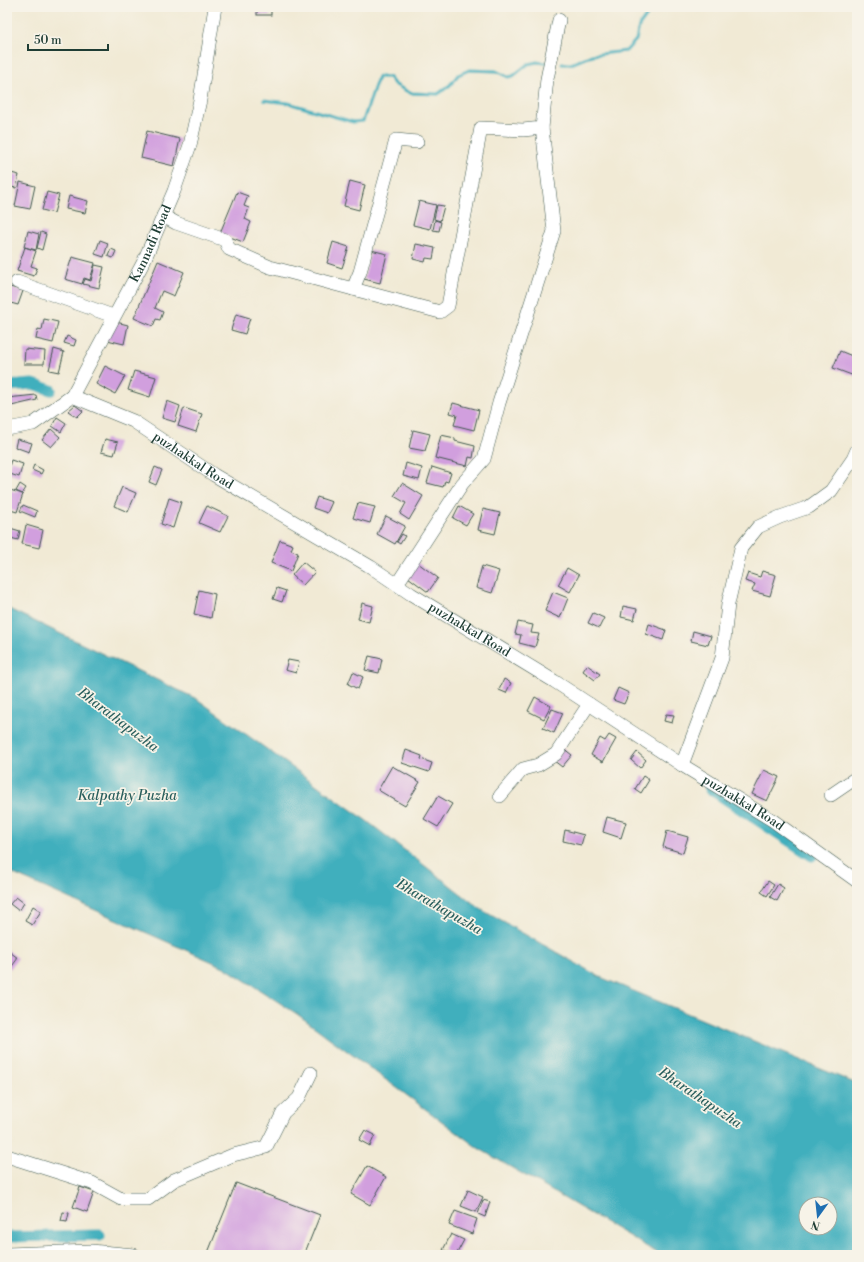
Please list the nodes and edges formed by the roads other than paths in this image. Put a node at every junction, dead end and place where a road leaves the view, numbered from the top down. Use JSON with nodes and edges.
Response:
{"nodes":[{"id":1,"x":215,"y":7,"type":"edge"},
{"id":2,"x":559,"y":20,"type":"dead end"},
{"id":3,"x":542,"y":128,"type":"junction"},
{"id":4,"x":417,"y":142,"type":"dead end"},
{"id":5,"x":164,"y":216,"type":"junction"},
{"id":6,"x":17,"y":282,"type":"dead end"},
{"id":7,"x":353,"y":289,"type":"junction"},
{"id":8,"x":113,"y":316,"type":"junction"},
{"id":9,"x":72,"y":396,"type":"junction"},
{"id":10,"x":7,"y":429,"type":"edge"},
{"id":11,"x":857,"y":450,"type":"edge"},
{"id":12,"x":397,"y":584,"type":"junction"},
{"id":13,"x":589,"y":704,"type":"junction"},
{"id":14,"x":682,"y":765,"type":"junction"},
{"id":15,"x":857,"y":783,"type":"edge"},
{"id":16,"x":831,"y":795,"type":"dead end"},
{"id":17,"x":500,"y":796,"type":"dead end"},
{"id":18,"x":857,"y":881,"type":"edge"},
{"id":19,"x":311,"y":1073,"type":"dead end"},
{"id":20,"x":7,"y":1156,"type":"edge"},
{"id":21,"x":7,"y":1254,"type":"edge"},
{"id":22,"x":134,"y":1255,"type":"edge"}],
"edges":[{"from":1,"to":5,"type":"street","name":"Kannadi Road"},
{"from":2,"to":3,"type":"street"},
{"from":3,"to":7,"type":"street"},
{"from":3,"to":12,"type":"street"},
{"from":4,"to":7,"type":"street"},
{"from":5,"to":7,"type":"street"},
{"from":5,"to":8,"type":"street","name":"Kannadi Road"},
{"from":6,"to":8,"type":"street"},
{"from":8,"to":9,"type":"street","name":"Kannadi Road"},
{"from":9,"to":10,"type":"street","name":"Kannadi Road"},
{"from":9,"to":12,"type":"street","name":"puzhakkal Road"},
{"from":11,"to":14,"type":"street"},
{"from":12,"to":13,"type":"street","name":"puzhakkal Road"},
{"from":13,"to":14,"type":"street","name":"puzhakkal Road"},
{"from":13,"to":17,"type":"street"},
{"from":14,"to":18,"type":"street","name":"puzhakkal Road"},
{"from":15,"to":16,"type":"street"},
{"from":19,"to":20,"type":"street"},
{"from":21,"to":22,"type":"street"}]}
